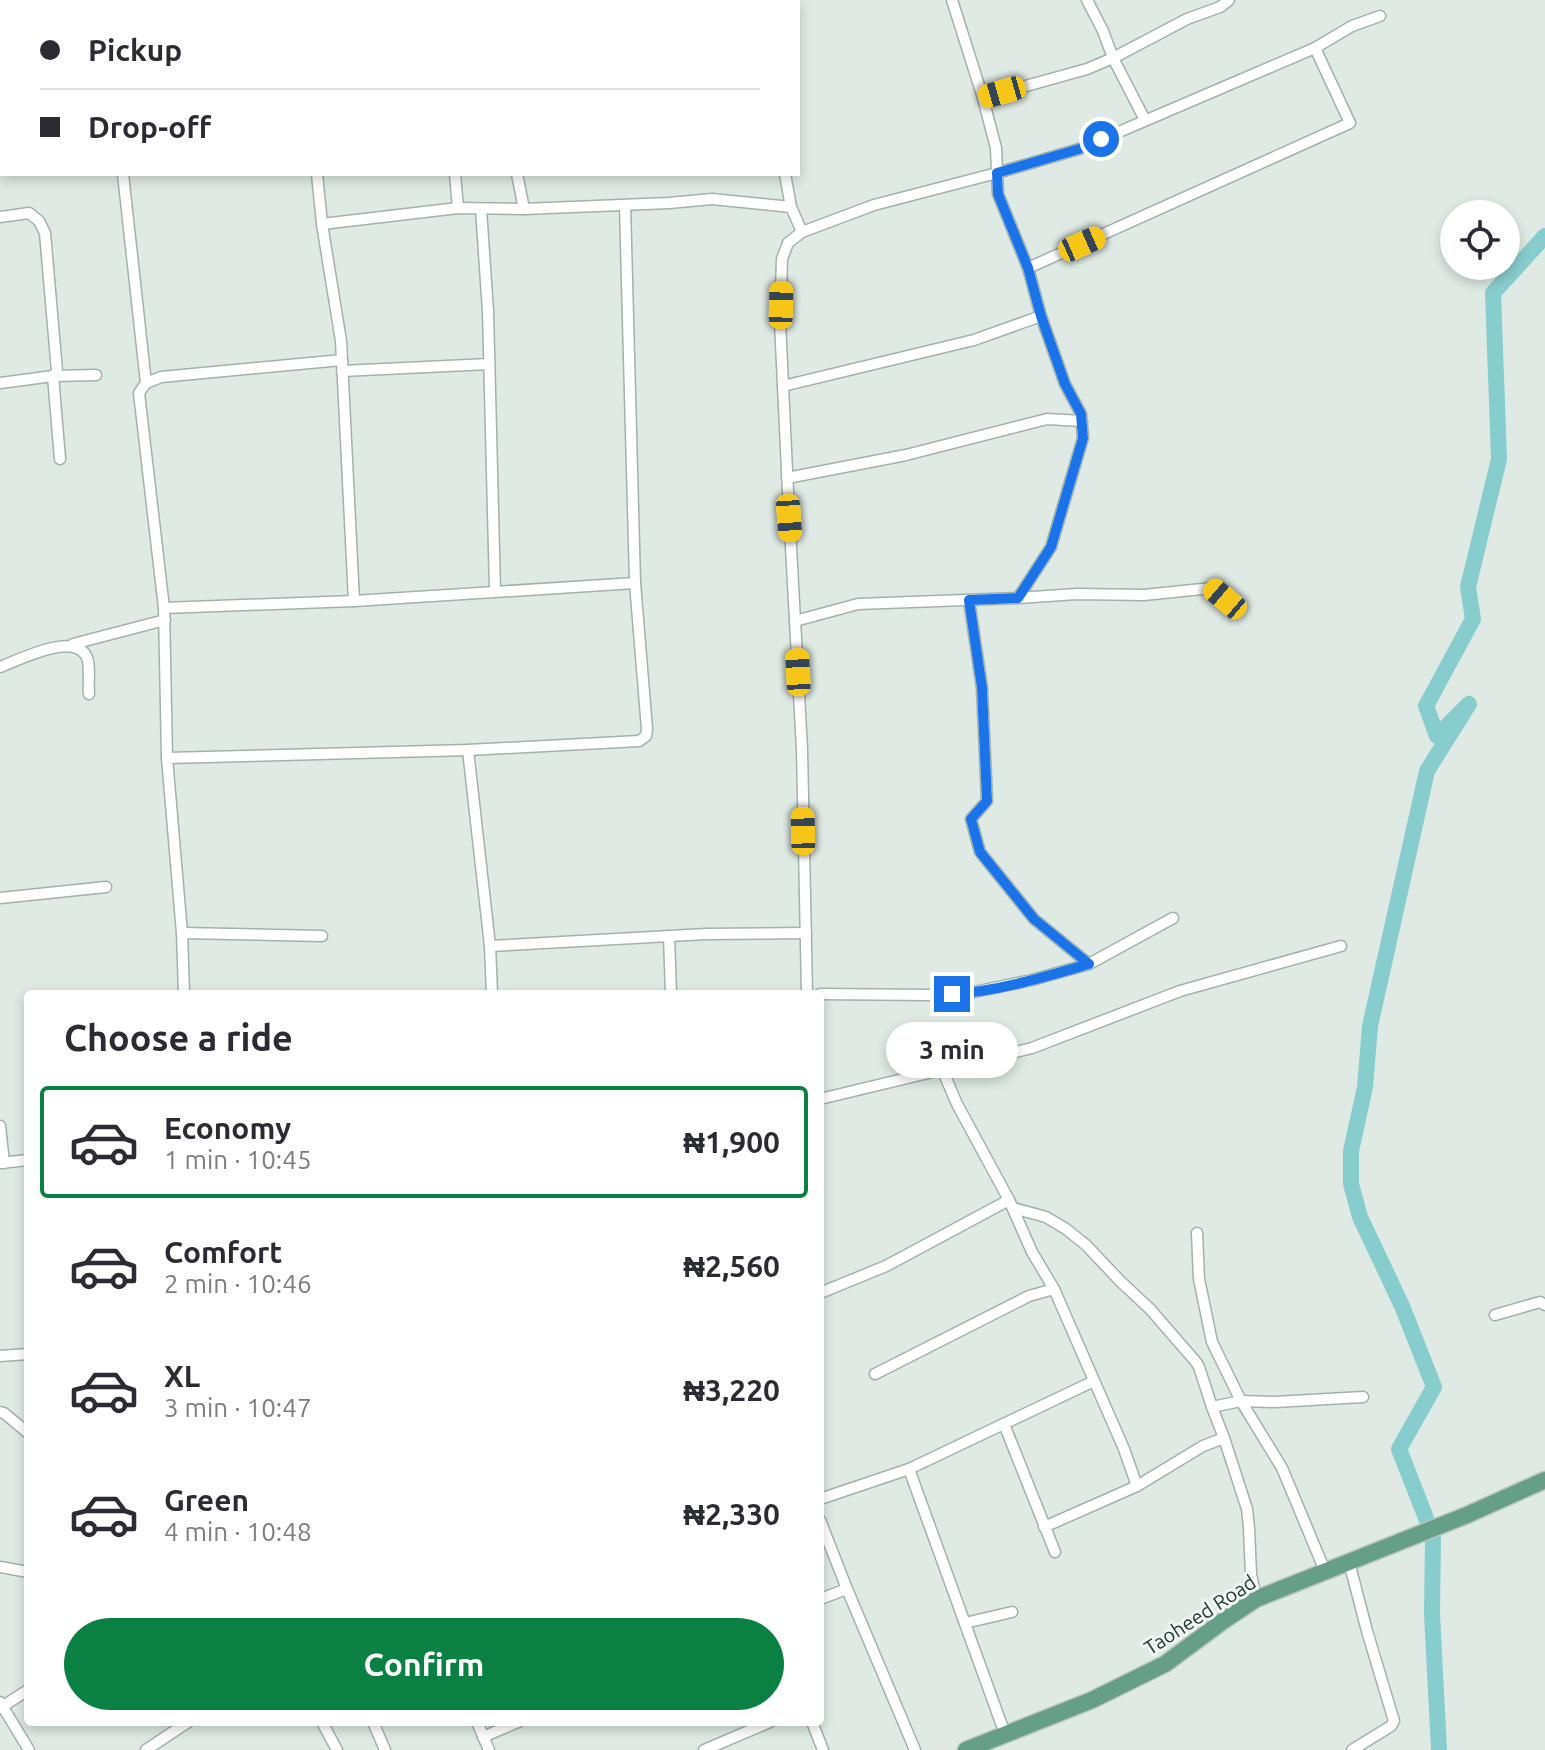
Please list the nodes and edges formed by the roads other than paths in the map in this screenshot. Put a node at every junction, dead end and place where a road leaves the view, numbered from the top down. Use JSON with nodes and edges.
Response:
{"nodes":[{"id":1,"x":952,"y":0,"type":"edge"},
{"id":2,"x":1087,"y":0,"type":"edge"},
{"id":3,"x":1229,"y":0,"type":"edge"},
{"id":4,"x":1380,"y":16,"type":"dead end"},
{"id":5,"x":1315,"y":48,"type":"junction"},
{"id":6,"x":1113,"y":58,"type":"junction"},
{"id":7,"x":983,"y":98,"type":"junction"},
{"id":8,"x":1145,"y":120,"type":"junction"},
{"id":9,"x":997,"y":173,"type":"junction"},
{"id":10,"x":123,"y":176,"type":"edge"},
{"id":11,"x":317,"y":176,"type":"edge"},
{"id":12,"x":455,"y":176,"type":"edge"},
{"id":13,"x":517,"y":176,"type":"edge"},
{"id":14,"x":785,"y":176,"type":"edge"},
{"id":15,"x":625,"y":205,"type":"junction"},
{"id":16,"x":791,"y":207,"type":"junction"},
{"id":17,"x":458,"y":208,"type":"junction"},
{"id":18,"x":481,"y":209,"type":"junction"},
{"id":19,"x":524,"y":209,"type":"junction"},
{"id":20,"x":0,"y":217,"type":"edge"},
{"id":21,"x":322,"y":224,"type":"junction"},
{"id":22,"x":802,"y":232,"type":"junction"},
{"id":23,"x":1028,"y":268,"type":"junction"},
{"id":24,"x":1041,"y":316,"type":"junction"},
{"id":25,"x":489,"y":364,"type":"junction"},
{"id":26,"x":342,"y":366,"type":"junction"},
{"id":27,"x":96,"y":375,"type":"dead end"},
{"id":28,"x":53,"y":376,"type":"junction"},
{"id":29,"x":0,"y":383,"type":"edge"},
{"id":30,"x":146,"y":383,"type":"junction"},
{"id":31,"x":783,"y":386,"type":"junction"},
{"id":32,"x":1082,"y":421,"type":"junction"},
{"id":33,"x":60,"y":459,"type":"dead end"},
{"id":34,"x":787,"y":478,"type":"junction"},
{"id":35,"x":635,"y":583,"type":"junction"},
{"id":36,"x":495,"y":591,"type":"junction"},
{"id":37,"x":1018,"y":598,"type":"junction"},
{"id":38,"x":969,"y":600,"type":"junction"},
{"id":39,"x":354,"y":601,"type":"junction"},
{"id":40,"x":1238,"y":610,"type":"dead end"},
{"id":41,"x":165,"y":614,"type":"junction"},
{"id":42,"x":795,"y":621,"type":"junction"},
{"id":43,"x":71,"y":645,"type":"junction"},
{"id":44,"x":0,"y":667,"type":"edge"},
{"id":45,"x":89,"y":694,"type":"dead end"},
{"id":46,"x":468,"y":750,"type":"junction"},
{"id":47,"x":167,"y":758,"type":"junction"},
{"id":48,"x":106,"y":887,"type":"dead end"},
{"id":49,"x":0,"y":898,"type":"edge"},
{"id":50,"x":1173,"y":918,"type":"dead end"},
{"id":51,"x":182,"y":933,"type":"junction"},
{"id":52,"x":806,"y":933,"type":"junction"},
{"id":53,"x":322,"y":936,"type":"dead end"},
{"id":54,"x":669,"y":936,"type":"junction"},
{"id":55,"x":490,"y":946,"type":"junction"},
{"id":56,"x":1341,"y":946,"type":"dead end"},
{"id":57,"x":1089,"y":964,"type":"junction"},
{"id":58,"x":184,"y":990,"type":"edge"},
{"id":59,"x":492,"y":990,"type":"edge"},
{"id":60,"x":671,"y":990,"type":"edge"},
{"id":61,"x":807,"y":990,"type":"edge"},
{"id":62,"x":824,"y":994,"type":"edge"},
{"id":63,"x":942,"y":1069,"type":"junction"},
{"id":64,"x":824,"y":1098,"type":"edge"},
{"id":65,"x":0,"y":1126,"type":"edge"},
{"id":66,"x":24,"y":1160,"type":"edge"},
{"id":67,"x":2,"y":1163,"type":"edge"},
{"id":68,"x":1011,"y":1204,"type":"junction"},
{"id":69,"x":1197,"y":1233,"type":"dead end"},
{"id":70,"x":1054,"y":1289,"type":"junction"},
{"id":71,"x":824,"y":1291,"type":"edge"},
{"id":72,"x":1545,"y":1305,"type":"edge"},
{"id":73,"x":1495,"y":1315,"type":"dead end"},
{"id":74,"x":24,"y":1354,"type":"edge"},
{"id":75,"x":0,"y":1356,"type":"edge"},
{"id":76,"x":875,"y":1374,"type":"dead end"},
{"id":77,"x":1094,"y":1381,"type":"junction"},
{"id":78,"x":1363,"y":1397,"type":"dead end"},
{"id":79,"x":1241,"y":1401,"type":"junction"},
{"id":80,"x":1212,"y":1407,"type":"junction"},
{"id":81,"x":0,"y":1412,"type":"edge"},
{"id":82,"x":1004,"y":1424,"type":"junction"},
{"id":83,"x":24,"y":1430,"type":"edge"},
{"id":84,"x":1224,"y":1438,"type":"junction"},
{"id":85,"x":909,"y":1469,"type":"junction"},
{"id":86,"x":1545,"y":1480,"type":"edge"},
{"id":87,"x":1137,"y":1486,"type":"junction"},
{"id":88,"x":824,"y":1498,"type":"edge"},
{"id":89,"x":1044,"y":1527,"type":"junction"},
{"id":90,"x":824,"y":1530,"type":"edge"},
{"id":91,"x":1055,"y":1552,"type":"dead end"},
{"id":92,"x":1349,"y":1562,"type":"junction"},
{"id":93,"x":0,"y":1567,"type":"edge"},
{"id":94,"x":24,"y":1571,"type":"edge"},
{"id":95,"x":1325,"y":1571,"type":"junction"},
{"id":96,"x":847,"y":1589,"type":"junction"},
{"id":97,"x":824,"y":1598,"type":"edge"},
{"id":98,"x":1256,"y":1599,"type":"junction"},
{"id":99,"x":1012,"y":1612,"type":"dead end"},
{"id":100,"x":965,"y":1623,"type":"junction"},
{"id":101,"x":24,"y":1692,"type":"edge"},
{"id":102,"x":1,"y":1706,"type":"edge"},
{"id":103,"x":182,"y":1726,"type":"edge"},
{"id":104,"x":324,"y":1726,"type":"edge"},
{"id":105,"x":375,"y":1726,"type":"edge"},
{"id":106,"x":479,"y":1726,"type":"edge"},
{"id":107,"x":509,"y":1726,"type":"edge"},
{"id":108,"x":761,"y":1726,"type":"edge"},
{"id":109,"x":814,"y":1726,"type":"edge"},
{"id":110,"x":1005,"y":1734,"type":"junction"},
{"id":111,"x":483,"y":1737,"type":"junction"},
{"id":112,"x":29,"y":1750,"type":"edge"},
{"id":113,"x":146,"y":1750,"type":"edge"},
{"id":114,"x":337,"y":1750,"type":"edge"},
{"id":115,"x":385,"y":1750,"type":"edge"},
{"id":116,"x":489,"y":1750,"type":"edge"},
{"id":117,"x":704,"y":1750,"type":"edge"},
{"id":118,"x":823,"y":1750,"type":"edge"},
{"id":119,"x":915,"y":1750,"type":"edge"},
{"id":120,"x":966,"y":1750,"type":"edge"},
{"id":121,"x":1352,"y":1750,"type":"edge"}],
"edges":[{"from":1,"to":7,"type":"street"},
{"from":2,"to":6,"type":"street"},
{"from":3,"to":6,"type":"street"},
{"from":4,"to":5,"type":"street"},
{"from":5,"to":8,"type":"street"},
{"from":5,"to":23,"type":"street"},
{"from":6,"to":7,"type":"street"},
{"from":6,"to":8,"type":"street"},
{"from":7,"to":9,"type":"street"},
{"from":8,"to":9,"type":"street"},
{"from":9,"to":22,"type":"street"},
{"from":9,"to":23,"type":"street"},
{"from":10,"to":30,"type":"street"},
{"from":11,"to":21,"type":"street"},
{"from":12,"to":17,"type":"street"},
{"from":13,"to":19,"type":"street"},
{"from":14,"to":16,"type":"street"},
{"from":15,"to":16,"type":"street"},
{"from":15,"to":19,"type":"street"},
{"from":15,"to":35,"type":"street"},
{"from":16,"to":22,"type":"street"},
{"from":17,"to":18,"type":"street"},
{"from":17,"to":21,"type":"street"},
{"from":18,"to":19,"type":"street"},
{"from":18,"to":25,"type":"street"},
{"from":20,"to":28,"type":"street"},
{"from":21,"to":26,"type":"street"},
{"from":22,"to":31,"type":"street"},
{"from":23,"to":24,"type":"street"},
{"from":24,"to":31,"type":"street"},
{"from":24,"to":32,"type":"street"},
{"from":25,"to":26,"type":"street"},
{"from":25,"to":36,"type":"street"},
{"from":26,"to":30,"type":"street"},
{"from":26,"to":39,"type":"street"},
{"from":27,"to":28,"type":"street"},
{"from":28,"to":29,"type":"street"},
{"from":28,"to":33,"type":"street"},
{"from":30,"to":41,"type":"street"},
{"from":31,"to":34,"type":"street"},
{"from":32,"to":34,"type":"street"},
{"from":32,"to":37,"type":"street"},
{"from":34,"to":42,"type":"street"},
{"from":35,"to":36,"type":"street"},
{"from":35,"to":46,"type":"street"},
{"from":36,"to":39,"type":"street"},
{"from":37,"to":38,"type":"street"},
{"from":37,"to":40,"type":"street"},
{"from":38,"to":42,"type":"street"},
{"from":38,"to":57,"type":"street"},
{"from":39,"to":41,"type":"street"},
{"from":41,"to":43,"type":"street"},
{"from":41,"to":47,"type":"street"},
{"from":42,"to":52,"type":"street"},
{"from":43,"to":44,"type":"street"},
{"from":43,"to":45,"type":"street"},
{"from":46,"to":47,"type":"street"},
{"from":46,"to":55,"type":"street"},
{"from":47,"to":51,"type":"street"},
{"from":48,"to":49,"type":"street"},
{"from":50,"to":57,"type":"street"},
{"from":51,"to":53,"type":"street"},
{"from":51,"to":58,"type":"street"},
{"from":52,"to":54,"type":"street"},
{"from":52,"to":61,"type":"street"},
{"from":54,"to":55,"type":"street"},
{"from":54,"to":60,"type":"street"},
{"from":55,"to":59,"type":"street"},
{"from":56,"to":63,"type":"street"},
{"from":57,"to":62,"type":"street"},
{"from":63,"to":64,"type":"street"},
{"from":63,"to":68,"type":"street"},
{"from":65,"to":67,"type":"street"},
{"from":66,"to":67,"type":"street"},
{"from":68,"to":70,"type":"street"},
{"from":68,"to":71,"type":"street"},
{"from":68,"to":80,"type":"street"},
{"from":69,"to":79,"type":"street"},
{"from":70,"to":76,"type":"street"},
{"from":70,"to":77,"type":"street"},
{"from":72,"to":73,"type":"street"},
{"from":74,"to":75,"type":"street"},
{"from":77,"to":82,"type":"street"},
{"from":77,"to":87,"type":"street"},
{"from":78,"to":79,"type":"street"},
{"from":79,"to":80,"type":"street"},
{"from":79,"to":95,"type":"street"},
{"from":80,"to":84,"type":"street"},
{"from":81,"to":83,"type":"street"},
{"from":82,"to":85,"type":"street"},
{"from":82,"to":89,"type":"street"},
{"from":84,"to":87,"type":"street"},
{"from":84,"to":98,"type":"street"},
{"from":85,"to":88,"type":"street"},
{"from":85,"to":100,"type":"street"},
{"from":86,"to":92,"type":"main road","name":"Taoheed Road"},
{"from":87,"to":89,"type":"street"},
{"from":89,"to":91,"type":"street"},
{"from":90,"to":96,"type":"street"},
{"from":92,"to":95,"type":"main road","name":"Taoheed Road"},
{"from":92,"to":121,"type":"street"},
{"from":93,"to":94,"type":"street"},
{"from":95,"to":98,"type":"main road","name":"Taoheed Road"},
{"from":96,"to":97,"type":"street"},
{"from":96,"to":119,"type":"street"},
{"from":98,"to":110,"type":"main road","name":"Taoheed Road"},
{"from":99,"to":100,"type":"street"},
{"from":100,"to":110,"type":"street"},
{"from":101,"to":102,"type":"street"},
{"from":102,"to":112,"type":"street"},
{"from":103,"to":113,"type":"street"},
{"from":104,"to":114,"type":"street"},
{"from":105,"to":115,"type":"street"},
{"from":106,"to":111,"type":"street"},
{"from":107,"to":111,"type":"street"},
{"from":108,"to":117,"type":"street"},
{"from":109,"to":118,"type":"street"},
{"from":110,"to":120,"type":"main road","name":"Taoheed Road"},
{"from":111,"to":116,"type":"street"}]}
